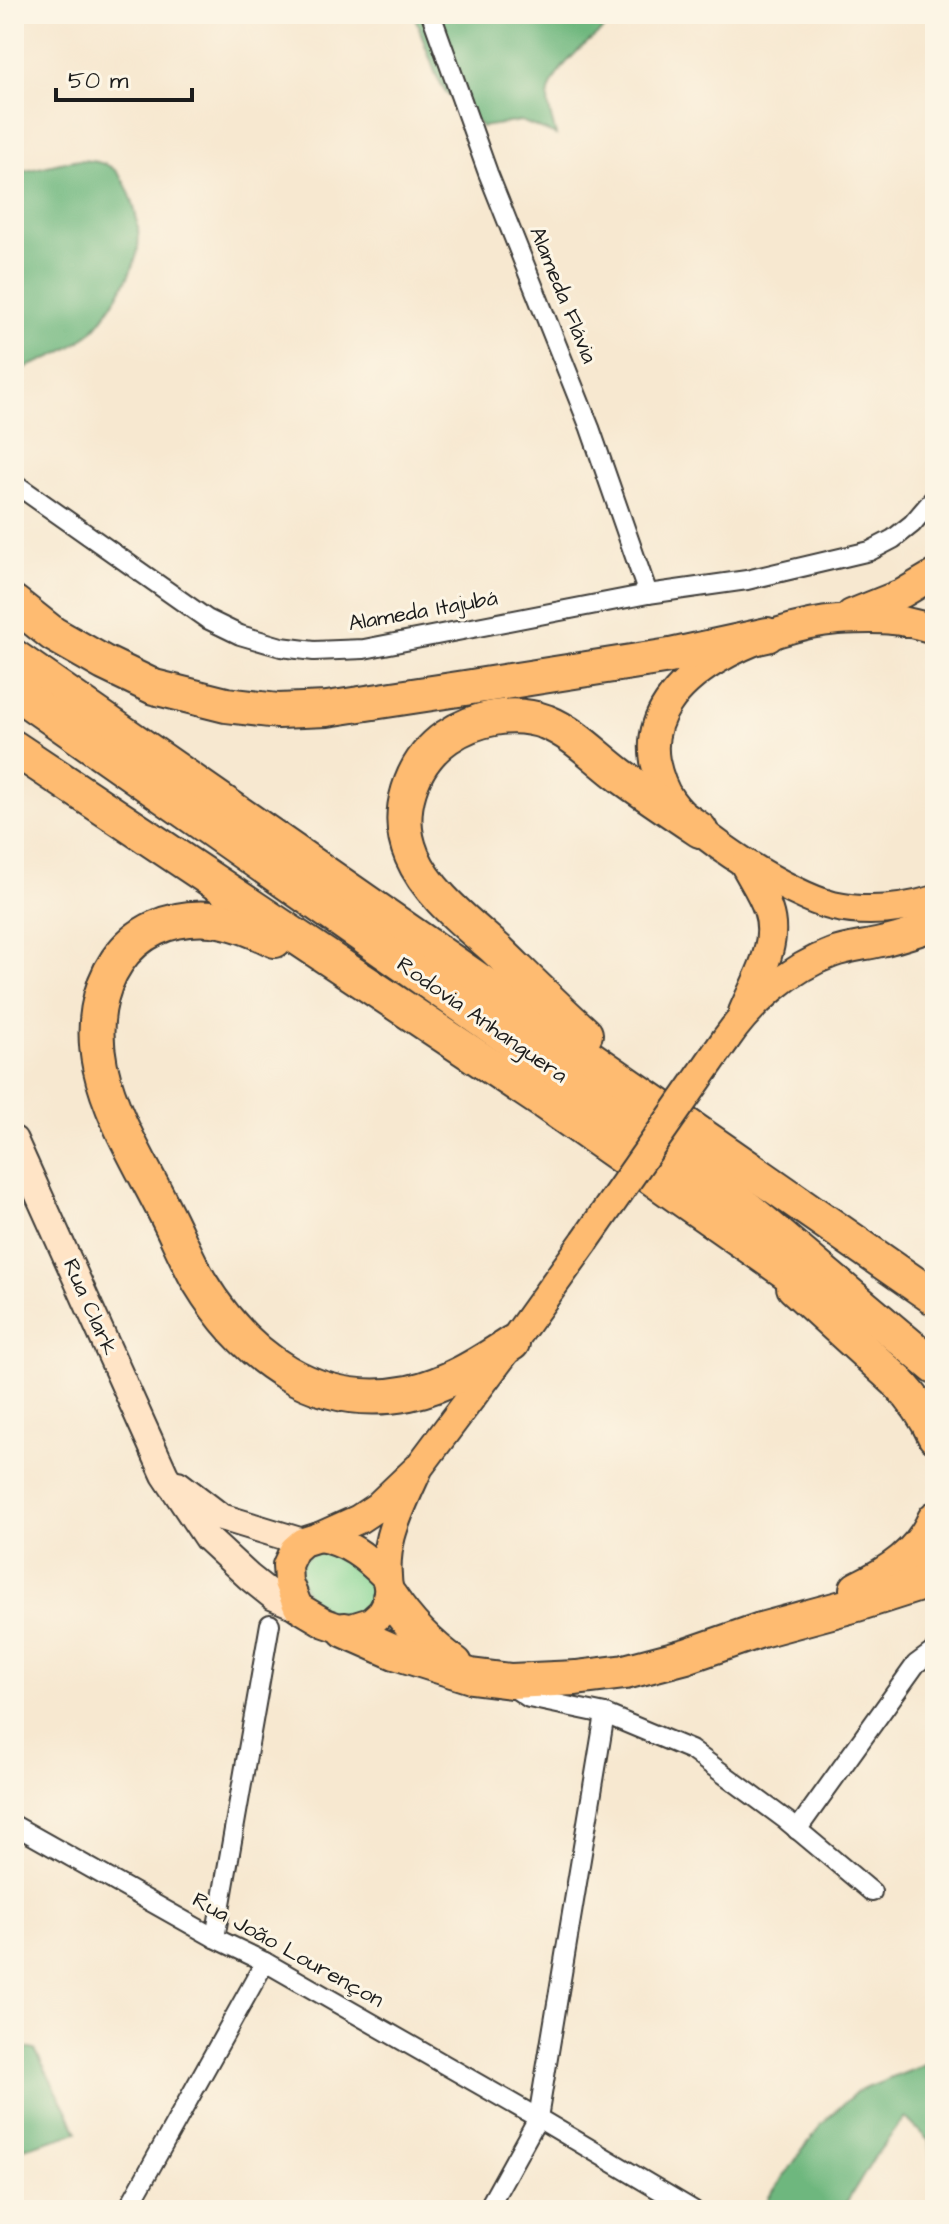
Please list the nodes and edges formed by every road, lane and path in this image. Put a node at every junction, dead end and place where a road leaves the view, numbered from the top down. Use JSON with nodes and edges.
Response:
{"nodes":[{"id":1,"x":431,"y":14,"type":"edge"},
{"id":2,"x":14,"y":483,"type":"edge"},
{"id":3,"x":935,"y":497,"type":"edge"},
{"id":4,"x":935,"y":574,"type":"edge"},
{"id":5,"x":648,"y":594,"type":"junction"},
{"id":6,"x":14,"y":603,"type":"edge"},
{"id":7,"x":836,"y":620,"type":"junction"},
{"id":8,"x":935,"y":629,"type":"edge"},
{"id":9,"x":767,"y":635,"type":"junction"},
{"id":10,"x":14,"y":657,"type":"edge"},
{"id":11,"x":14,"y":691,"type":"edge"},
{"id":12,"x":14,"y":748,"type":"edge"},
{"id":13,"x":700,"y":830,"type":"junction"},
{"id":14,"x":743,"y":862,"type":"junction"},
{"id":15,"x":935,"y":900,"type":"edge"},
{"id":16,"x":935,"y":926,"type":"edge"},
{"id":17,"x":361,"y":982,"type":"junction"},
{"id":18,"x":733,"y":1029,"type":"junction"},
{"id":19,"x":14,"y":1140,"type":"edge"},
{"id":20,"x":708,"y":1141,"type":"junction"},
{"id":21,"x":736,"y":1237,"type":"junction"},
{"id":22,"x":935,"y":1298,"type":"edge"},
{"id":23,"x":512,"y":1343,"type":"junction"},
{"id":24,"x":935,"y":1369,"type":"edge"},
{"id":25,"x":935,"y":1436,"type":"edge"},
{"id":26,"x":419,"y":1467,"type":"junction"},
{"id":27,"x":165,"y":1475,"type":"junction"},
{"id":28,"x":935,"y":1519,"type":"edge"},
{"id":29,"x":311,"y":1540,"type":"junction"},
{"id":30,"x":935,"y":1579,"type":"edge"},
{"id":31,"x":387,"y":1587,"type":"junction"},
{"id":32,"x":298,"y":1607,"type":"junction"},
{"id":33,"x":270,"y":1624,"type":"dead end"},
{"id":34,"x":345,"y":1630,"type":"junction"},
{"id":35,"x":761,"y":1630,"type":"junction"},
{"id":36,"x":935,"y":1650,"type":"edge"},
{"id":37,"x":471,"y":1676,"type":"junction"},
{"id":38,"x":511,"y":1681,"type":"junction"},
{"id":39,"x":605,"y":1714,"type":"junction"},
{"id":40,"x":14,"y":1825,"type":"edge"},
{"id":41,"x":797,"y":1830,"type":"junction"},
{"id":42,"x":872,"y":1892,"type":"dead end"},
{"id":43,"x":215,"y":1938,"type":"junction"},
{"id":44,"x":265,"y":1962,"type":"junction"},
{"id":45,"x":538,"y":2118,"type":"junction"},
{"id":46,"x":127,"y":2210,"type":"edge"},
{"id":47,"x":487,"y":2210,"type":"edge"},
{"id":48,"x":693,"y":2210,"type":"edge"}],
"edges":[{"from":1,"to":5,"type":"street","name":"Alameda Flávia"},
{"from":2,"to":5,"type":"street","name":"Alameda Itajubá"},
{"from":3,"to":5,"type":"street","name":"Alameda Itajubá"},
{"from":4,"to":7,"type":"main road"},
{"from":6,"to":9,"type":"highway"},
{"from":7,"to":8,"type":"main road"},
{"from":7,"to":9,"type":"main road"},
{"from":9,"to":13,"type":"main road"},
{"from":10,"to":20,"type":"highway","name":"Rodovia Anhanguera"},
{"from":11,"to":24,"type":"highway","name":"Rodovia Anhanguera"},
{"from":12,"to":17,"type":"highway"},
{"from":13,"to":14,"type":"main road"},
{"from":13,"to":20,"type":"highway"},
{"from":14,"to":15,"type":"main road"},
{"from":14,"to":18,"type":"main road"},
{"from":16,"to":18,"type":"main road"},
{"from":17,"to":21,"type":"highway"},
{"from":17,"to":23,"type":"highway"},
{"from":18,"to":23,"type":"main road","bridge":true},
{"from":19,"to":27,"type":"street","name":"Rua Clark"},
{"from":20,"to":22,"type":"highway","name":"Rodovia Anhanguera"},
{"from":21,"to":24,"type":"highway"},
{"from":21,"to":25,"type":"highway"},
{"from":23,"to":26,"type":"main road"},
{"from":26,"to":29,"type":"main road"},
{"from":26,"to":31,"type":"main road"},
{"from":27,"to":29,"type":"street","name":"Rua Clark"},
{"from":27,"to":32,"type":"street","name":"Rua Clark"},
{"from":28,"to":35,"type":"highway"},
{"from":29,"to":31,"type":"main road"},
{"from":29,"to":32,"type":"main road"},
{"from":30,"to":35,"type":"highway"},
{"from":31,"to":34,"type":"main road"},
{"from":31,"to":37,"type":"highway"},
{"from":32,"to":34,"type":"main road"},
{"from":33,"to":43,"type":"street"},
{"from":34,"to":37,"type":"highway"},
{"from":35,"to":38,"type":"highway"},
{"from":36,"to":41,"type":"street"},
{"from":37,"to":38,"type":"highway"},
{"from":38,"to":39,"type":"street"},
{"from":39,"to":41,"type":"street"},
{"from":39,"to":45,"type":"street"},
{"from":40,"to":43,"type":"street","name":"Rua João Lourençon"},
{"from":41,"to":42,"type":"street"},
{"from":43,"to":44,"type":"street","name":"Rua João Lourençon"},
{"from":44,"to":45,"type":"street","name":"Rua João Lourençon"},
{"from":44,"to":46,"type":"street"},
{"from":45,"to":47,"type":"street"},
{"from":45,"to":48,"type":"street","name":"Rua João Lourençon"}]}
